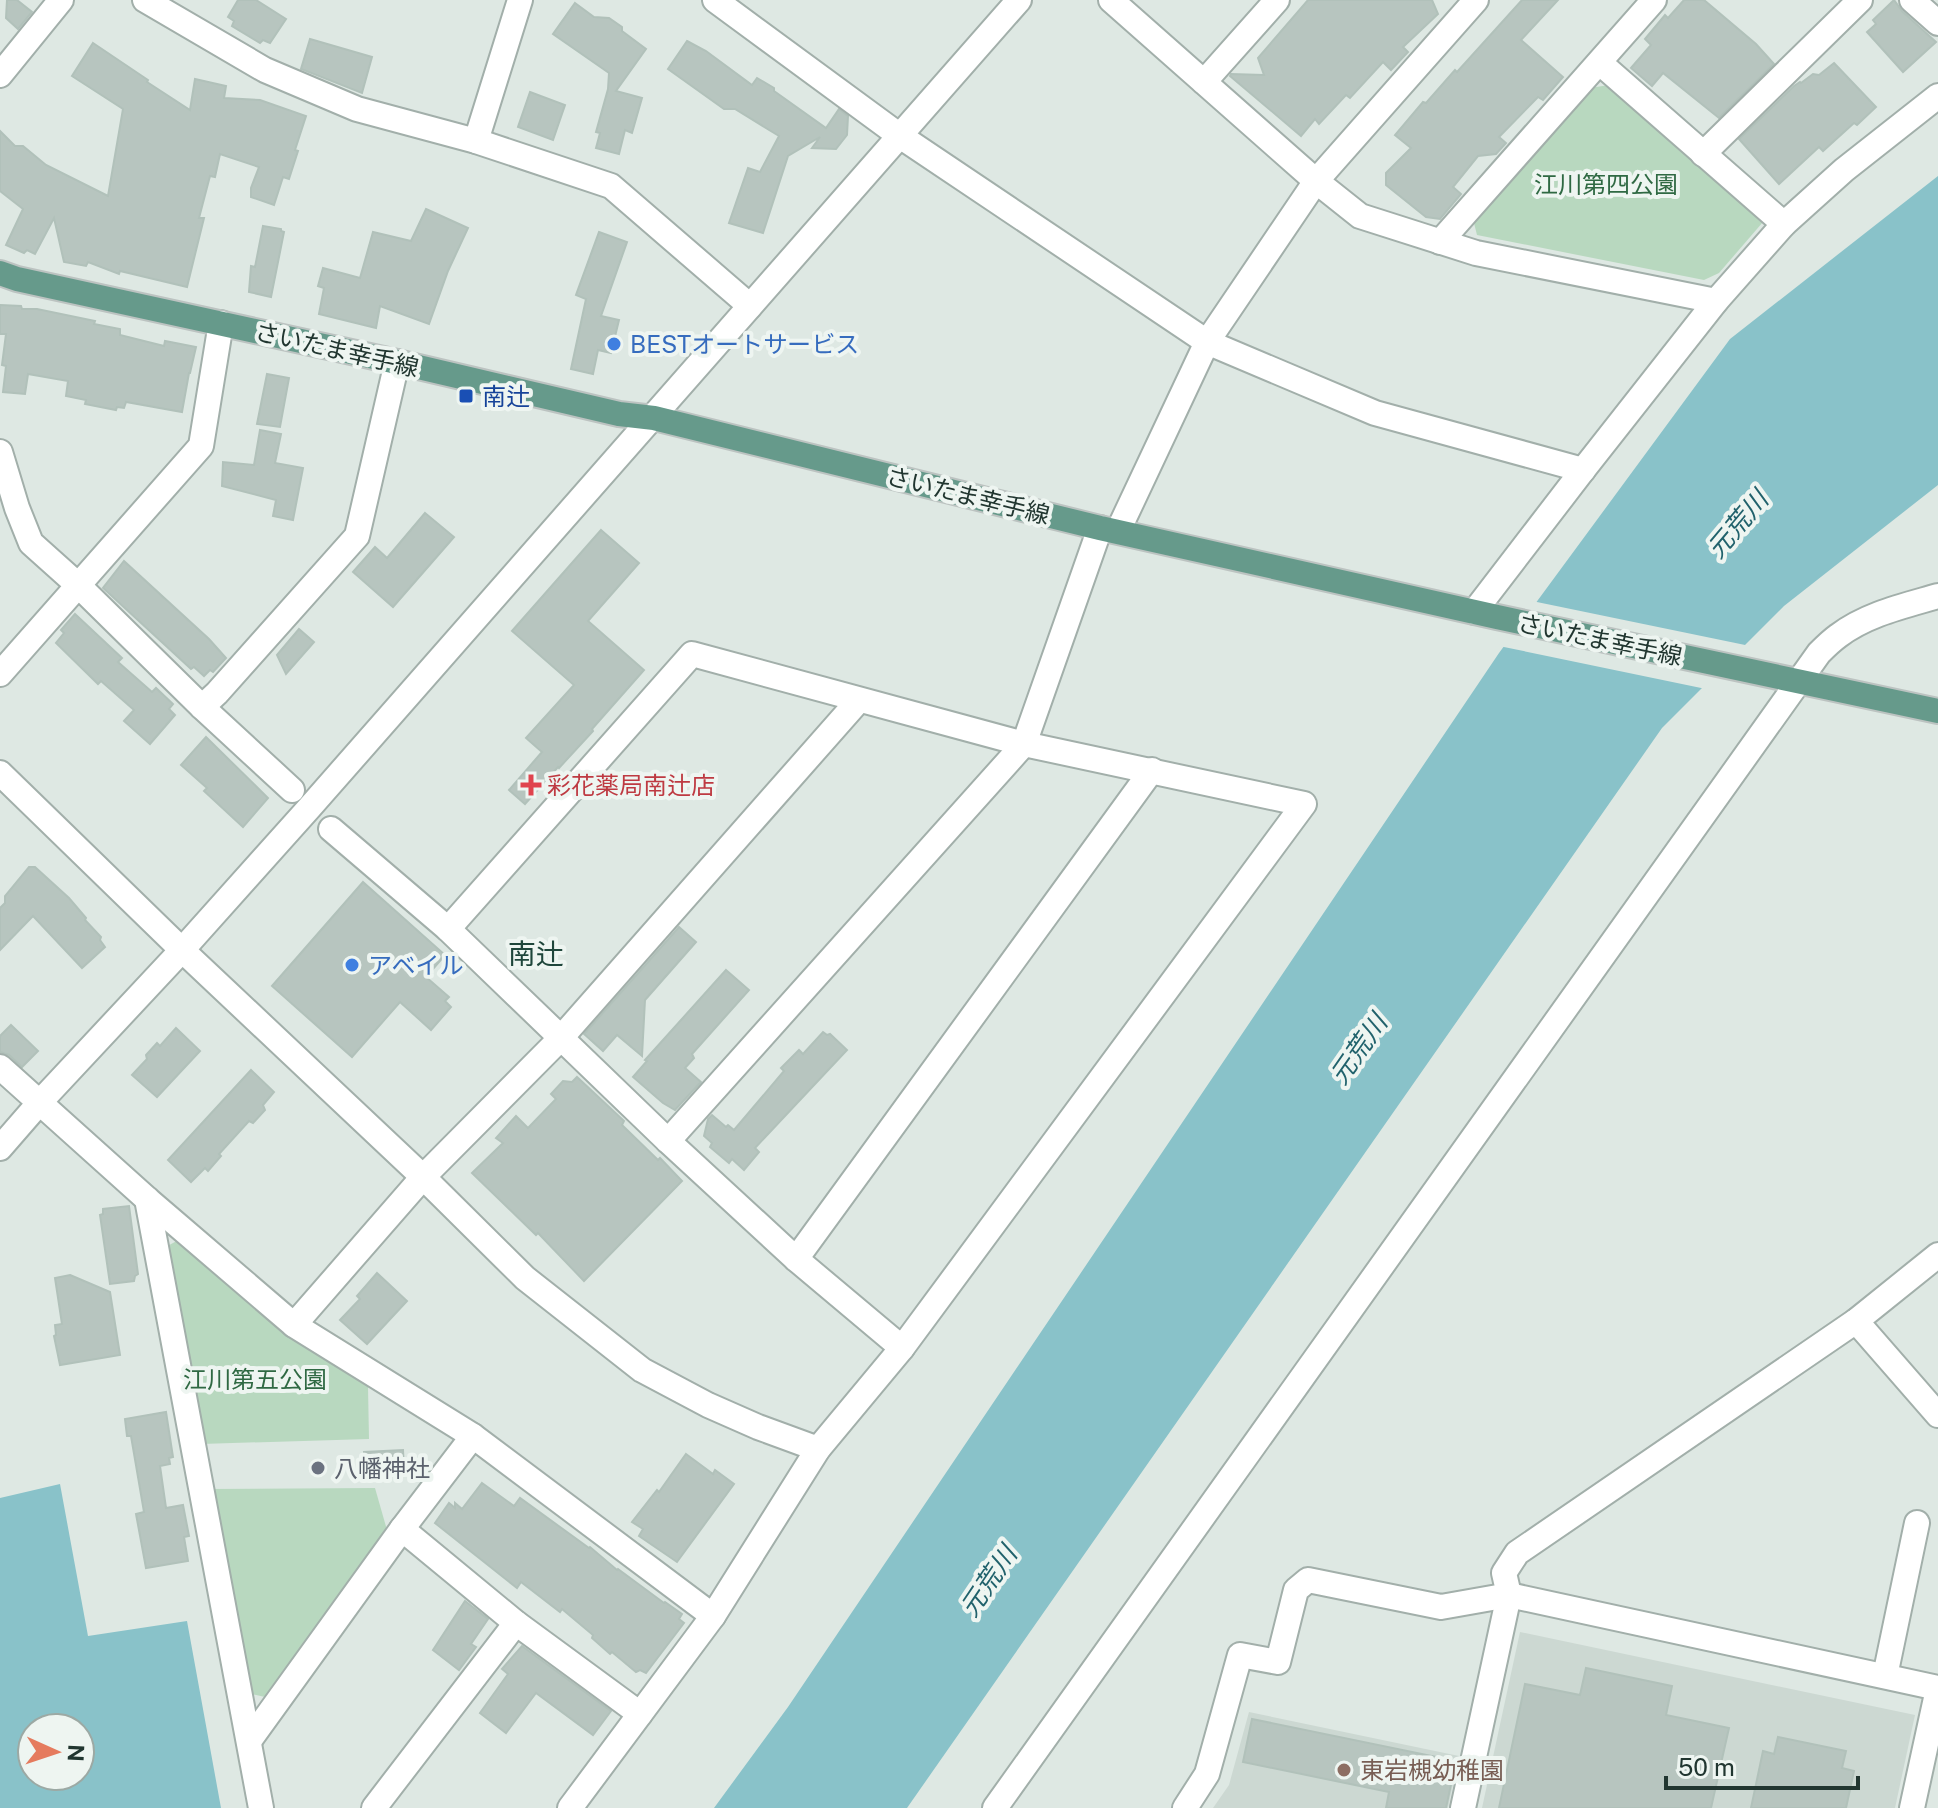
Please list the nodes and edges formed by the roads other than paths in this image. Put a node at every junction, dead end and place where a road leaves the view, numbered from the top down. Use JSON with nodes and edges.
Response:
{"nodes":[{"id":1,"x":61,"y":0,"type":"edge"},
{"id":2,"x":145,"y":0,"type":"edge"},
{"id":3,"x":520,"y":0,"type":"edge"},
{"id":4,"x":715,"y":0,"type":"edge"},
{"id":5,"x":1019,"y":0,"type":"edge"},
{"id":6,"x":1111,"y":0,"type":"edge"},
{"id":7,"x":1277,"y":0,"type":"edge"},
{"id":8,"x":1476,"y":0,"type":"edge"},
{"id":9,"x":1654,"y":0,"type":"edge"},
{"id":10,"x":1860,"y":0,"type":"edge"},
{"id":11,"x":1912,"y":0,"type":"edge"},
{"id":12,"x":1938,"y":23,"type":"edge"},
{"id":13,"x":1600,"y":63,"type":"junction"},
{"id":14,"x":0,"y":75,"type":"edge"},
{"id":15,"x":1204,"y":82,"type":"junction"},
{"id":16,"x":1938,"y":96,"type":"edge"},
{"id":17,"x":900,"y":136,"type":"junction"},
{"id":18,"x":476,"y":141,"type":"junction"},
{"id":19,"x":1703,"y":154,"type":"junction"},
{"id":20,"x":1316,"y":181,"type":"junction"},
{"id":21,"x":1784,"y":224,"type":"junction"},
{"id":22,"x":1440,"y":242,"type":"junction"},
{"id":23,"x":0,"y":273,"type":"edge"},
{"id":24,"x":1716,"y":301,"type":"junction"},
{"id":25,"x":750,"y":306,"type":"junction"},
{"id":26,"x":221,"y":323,"type":"junction"},
{"id":27,"x":1207,"y":342,"type":"junction"},
{"id":28,"x":397,"y":362,"type":"junction"},
{"id":29,"x":654,"y":418,"type":"junction"},
{"id":30,"x":0,"y":452,"type":"edge"},
{"id":31,"x":1583,"y":470,"type":"junction"},
{"id":32,"x":1109,"y":530,"type":"junction"},
{"id":33,"x":79,"y":586,"type":"junction"},
{"id":34,"x":1938,"y":596,"type":"edge"},
{"id":35,"x":1486,"y":615,"type":"junction"},
{"id":36,"x":0,"y":674,"type":"edge"},
{"id":37,"x":1791,"y":680,"type":"junction"},
{"id":38,"x":859,"y":700,"type":"junction"},
{"id":39,"x":202,"y":707,"type":"junction"},
{"id":40,"x":1938,"y":711,"type":"edge"},
{"id":41,"x":1024,"y":744,"type":"junction"},
{"id":42,"x":1152,"y":770,"type":"junction"},
{"id":43,"x":0,"y":773,"type":"edge"},
{"id":44,"x":292,"y":790,"type":"dead end"},
{"id":45,"x":331,"y":829,"type":"dead end"},
{"id":46,"x":448,"y":929,"type":"junction"},
{"id":47,"x":182,"y":950,"type":"junction"},
{"id":48,"x":560,"y":1039,"type":"junction"},
{"id":49,"x":0,"y":1067,"type":"edge"},
{"id":50,"x":40,"y":1102,"type":"junction"},
{"id":51,"x":668,"y":1141,"type":"junction"},
{"id":52,"x":0,"y":1148,"type":"edge"},
{"id":53,"x":423,"y":1177,"type":"junction"},
{"id":54,"x":147,"y":1199,"type":"junction"},
{"id":55,"x":1938,"y":1255,"type":"edge"},
{"id":56,"x":796,"y":1259,"type":"junction"},
{"id":57,"x":1856,"y":1321,"type":"junction"},
{"id":58,"x":294,"y":1325,"type":"junction"},
{"id":59,"x":902,"y":1348,"type":"junction"},
{"id":60,"x":1938,"y":1415,"type":"edge"},
{"id":61,"x":473,"y":1436,"type":"junction"},
{"id":62,"x":818,"y":1449,"type":"junction"},
{"id":63,"x":1917,"y":1523,"type":"dead end"},
{"id":64,"x":402,"y":1529,"type":"junction"},
{"id":65,"x":1509,"y":1595,"type":"junction"},
{"id":66,"x":713,"y":1616,"type":"junction"},
{"id":67,"x":516,"y":1623,"type":"junction"},
{"id":68,"x":1885,"y":1676,"type":"junction"},
{"id":69,"x":1938,"y":1689,"type":"edge"},
{"id":70,"x":640,"y":1714,"type":"junction"},
{"id":71,"x":249,"y":1741,"type":"junction"},
{"id":72,"x":261,"y":1808,"type":"edge"},
{"id":73,"x":374,"y":1808,"type":"edge"},
{"id":74,"x":570,"y":1808,"type":"edge"},
{"id":75,"x":995,"y":1808,"type":"edge"},
{"id":76,"x":1185,"y":1808,"type":"edge"},
{"id":77,"x":1463,"y":1808,"type":"edge"},
{"id":78,"x":1912,"y":1808,"type":"edge"}],
"edges":[{"from":1,"to":14,"type":"street"},
{"from":2,"to":18,"type":"street"},
{"from":3,"to":18,"type":"street"},
{"from":4,"to":17,"type":"street"},
{"from":5,"to":17,"type":"street"},
{"from":6,"to":15,"type":"street"},
{"from":7,"to":15,"type":"street"},
{"from":8,"to":20,"type":"street"},
{"from":9,"to":13,"type":"street"},
{"from":10,"to":19,"type":"street"},
{"from":11,"to":12,"type":"street"},
{"from":13,"to":19,"type":"street"},
{"from":13,"to":22,"type":"street"},
{"from":15,"to":20,"type":"street"},
{"from":16,"to":21,"type":"street"},
{"from":17,"to":25,"type":"street"},
{"from":17,"to":27,"type":"street"},
{"from":18,"to":25,"type":"street"},
{"from":19,"to":21,"type":"street"},
{"from":20,"to":22,"type":"street"},
{"from":20,"to":27,"type":"street"},
{"from":21,"to":24,"type":"street"},
{"from":22,"to":24,"type":"street"},
{"from":23,"to":26,"type":"main road","name":"さいたま幸手線"},
{"from":24,"to":31,"type":"street"},
{"from":25,"to":29,"type":"street"},
{"from":26,"to":28,"type":"main road","name":"さいたま幸手線"},
{"from":26,"to":33,"type":"street"},
{"from":27,"to":31,"type":"street"},
{"from":27,"to":32,"type":"street"},
{"from":28,"to":29,"type":"main road","name":"さいたま幸手線"},
{"from":28,"to":39,"type":"street"},
{"from":29,"to":32,"type":"main road","name":"さいたま幸手線"},
{"from":29,"to":47,"type":"street"},
{"from":30,"to":33,"type":"street"},
{"from":31,"to":35,"type":"street"},
{"from":32,"to":35,"type":"main road","name":"さいたま幸手線"},
{"from":32,"to":41,"type":"street"},
{"from":33,"to":36,"type":"street"},
{"from":33,"to":39,"type":"street"},
{"from":34,"to":37,"type":"street"},
{"from":35,"to":37,"type":"main road","name":"さいたま幸手線"},
{"from":37,"to":40,"type":"main road","name":"さいたま幸手線"},
{"from":37,"to":75,"type":"street"},
{"from":38,"to":41,"type":"street"},
{"from":38,"to":46,"type":"street"},
{"from":38,"to":48,"type":"street"},
{"from":39,"to":44,"type":"street"},
{"from":41,"to":42,"type":"street"},
{"from":41,"to":51,"type":"street"},
{"from":42,"to":56,"type":"street"},
{"from":42,"to":59,"type":"street"},
{"from":43,"to":47,"type":"street"},
{"from":45,"to":46,"type":"street"},
{"from":46,"to":48,"type":"street"},
{"from":47,"to":50,"type":"street"},
{"from":47,"to":53,"type":"street"},
{"from":48,"to":51,"type":"street"},
{"from":48,"to":53,"type":"street"},
{"from":49,"to":50,"type":"street"},
{"from":50,"to":52,"type":"street"},
{"from":50,"to":54,"type":"street"},
{"from":51,"to":56,"type":"street"},
{"from":53,"to":58,"type":"street"},
{"from":53,"to":62,"type":"street"},
{"from":54,"to":58,"type":"street"},
{"from":54,"to":71,"type":"street"},
{"from":55,"to":57,"type":"street"},
{"from":56,"to":59,"type":"street"},
{"from":57,"to":60,"type":"street"},
{"from":57,"to":65,"type":"street"},
{"from":58,"to":61,"type":"street"},
{"from":59,"to":62,"type":"street"},
{"from":61,"to":64,"type":"street"},
{"from":61,"to":66,"type":"street"},
{"from":62,"to":66,"type":"street"},
{"from":63,"to":68,"type":"street"},
{"from":64,"to":67,"type":"street"},
{"from":64,"to":71,"type":"street"},
{"from":65,"to":68,"type":"street"},
{"from":65,"to":76,"type":"street"},
{"from":65,"to":77,"type":"street"},
{"from":66,"to":70,"type":"street"},
{"from":67,"to":70,"type":"street"},
{"from":67,"to":73,"type":"street"},
{"from":68,"to":69,"type":"street"},
{"from":69,"to":78,"type":"street"},
{"from":70,"to":74,"type":"street"},
{"from":71,"to":72,"type":"street"}]}
